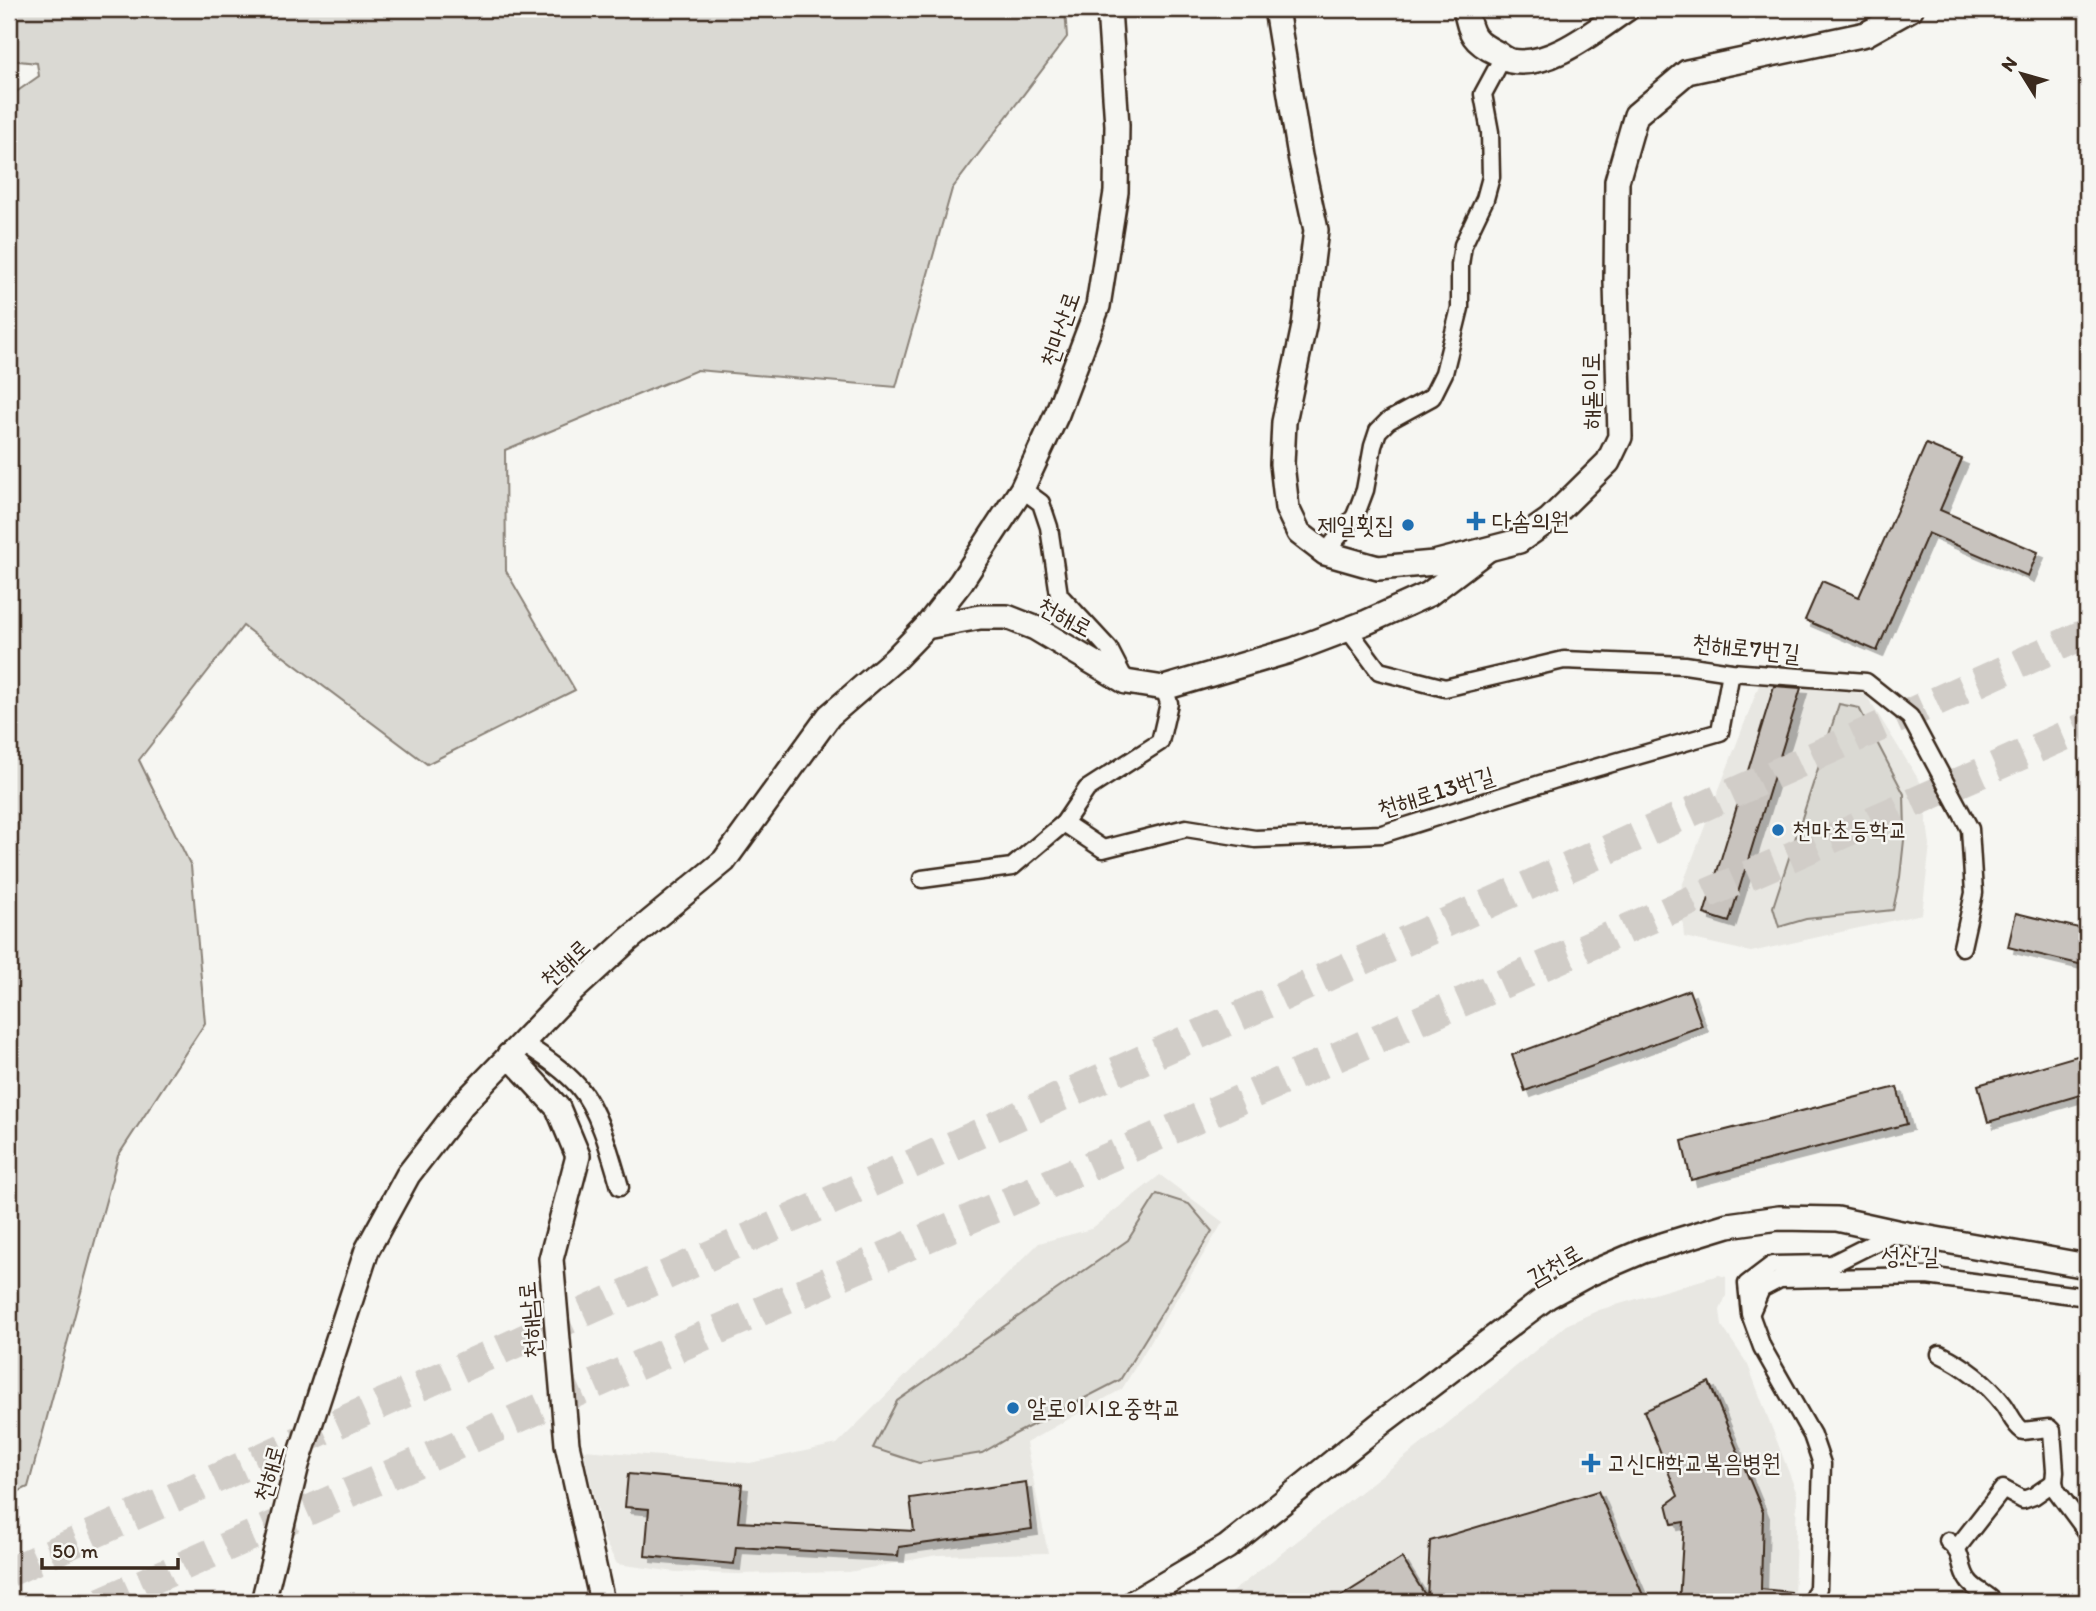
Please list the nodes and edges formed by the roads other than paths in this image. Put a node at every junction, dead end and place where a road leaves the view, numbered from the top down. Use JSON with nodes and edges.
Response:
{"nodes":[{"id":1,"x":1109,"y":9,"type":"edge"},
{"id":2,"x":1276,"y":9,"type":"edge"},
{"id":3,"x":1465,"y":9,"type":"edge"},
{"id":4,"x":1627,"y":9,"type":"edge"},
{"id":5,"x":1911,"y":9,"type":"edge"},
{"id":6,"x":1503,"y":57,"type":"junction"},
{"id":7,"x":1021,"y":489,"type":"junction"},
{"id":8,"x":1487,"y":550,"type":"junction"},
{"id":9,"x":1325,"y":553,"type":"junction"},
{"id":10,"x":926,"y":627,"type":"junction"},
{"id":11,"x":1347,"y":628,"type":"junction"},
{"id":12,"x":1731,"y":672,"type":"junction"},
{"id":13,"x":1126,"y":681,"type":"junction"},
{"id":14,"x":1164,"y":688,"type":"junction"},
{"id":15,"x":1064,"y":823,"type":"junction"},
{"id":16,"x":922,"y":879,"type":"dead end"},
{"id":17,"x":1962,"y":947,"type":"dead end"},
{"id":18,"x":516,"y":1048,"type":"junction"},
{"id":19,"x":620,"y":1187,"type":"dead end"},
{"id":20,"x":1896,"y":1232,"type":"junction"},
{"id":21,"x":2087,"y":1265,"type":"edge"},
{"id":22,"x":2087,"y":1297,"type":"edge"},
{"id":23,"x":1750,"y":1314,"type":"junction"},
{"id":24,"x":1940,"y":1354,"type":"dead end"},
{"id":25,"x":2054,"y":1482,"type":"junction"},
{"id":26,"x":2087,"y":1532,"type":"edge"},
{"id":27,"x":263,"y":1602,"type":"edge"},
{"id":28,"x":602,"y":1602,"type":"edge"},
{"id":29,"x":1134,"y":1602,"type":"edge"},
{"id":30,"x":1811,"y":1602,"type":"edge"},
{"id":31,"x":1994,"y":1602,"type":"edge"}],
"edges":[{"from":1,"to":7,"type":"street","name":"천마산로"},
{"from":2,"to":9,"type":"street","name":"해돋이로"},
{"from":3,"to":6,"type":"street"},
{"from":4,"to":6,"type":"street"},
{"from":5,"to":8,"type":"street","name":"해돋이로"},
{"from":6,"to":9,"type":"street"},
{"from":7,"to":10,"type":"street","name":"천마산로"},
{"from":7,"to":13,"type":"street","name":"천해로"},
{"from":8,"to":9,"type":"street","name":"해돋이로"},
{"from":8,"to":11,"type":"street","name":"천해로"},
{"from":10,"to":13,"type":"street","name":"천해로"},
{"from":10,"to":18,"type":"street","name":"천해로"},
{"from":11,"to":12,"type":"street","name":"천해로7번길"},
{"from":11,"to":14,"type":"street","name":"천해로"},
{"from":12,"to":15,"type":"street","name":"천해로13번길"},
{"from":12,"to":17,"type":"street","name":"천해로7번길"},
{"from":13,"to":14,"type":"street","name":"천해로"},
{"from":14,"to":15,"type":"street"},
{"from":15,"to":16,"type":"street"},
{"from":18,"to":19,"type":"street"},
{"from":18,"to":27,"type":"street","name":"천해로"},
{"from":18,"to":28,"type":"street","name":"천해남로"},
{"from":20,"to":21,"type":"street","name":"감천로"},
{"from":20,"to":23,"type":"street","name":"성산길"},
{"from":20,"to":29,"type":"street","name":"감천로"},
{"from":22,"to":23,"type":"street","name":"성산길"},
{"from":23,"to":30,"type":"street","name":"성산길"},
{"from":24,"to":25,"type":"street"},
{"from":25,"to":26,"type":"street"},
{"from":25,"to":31,"type":"street"}]}
